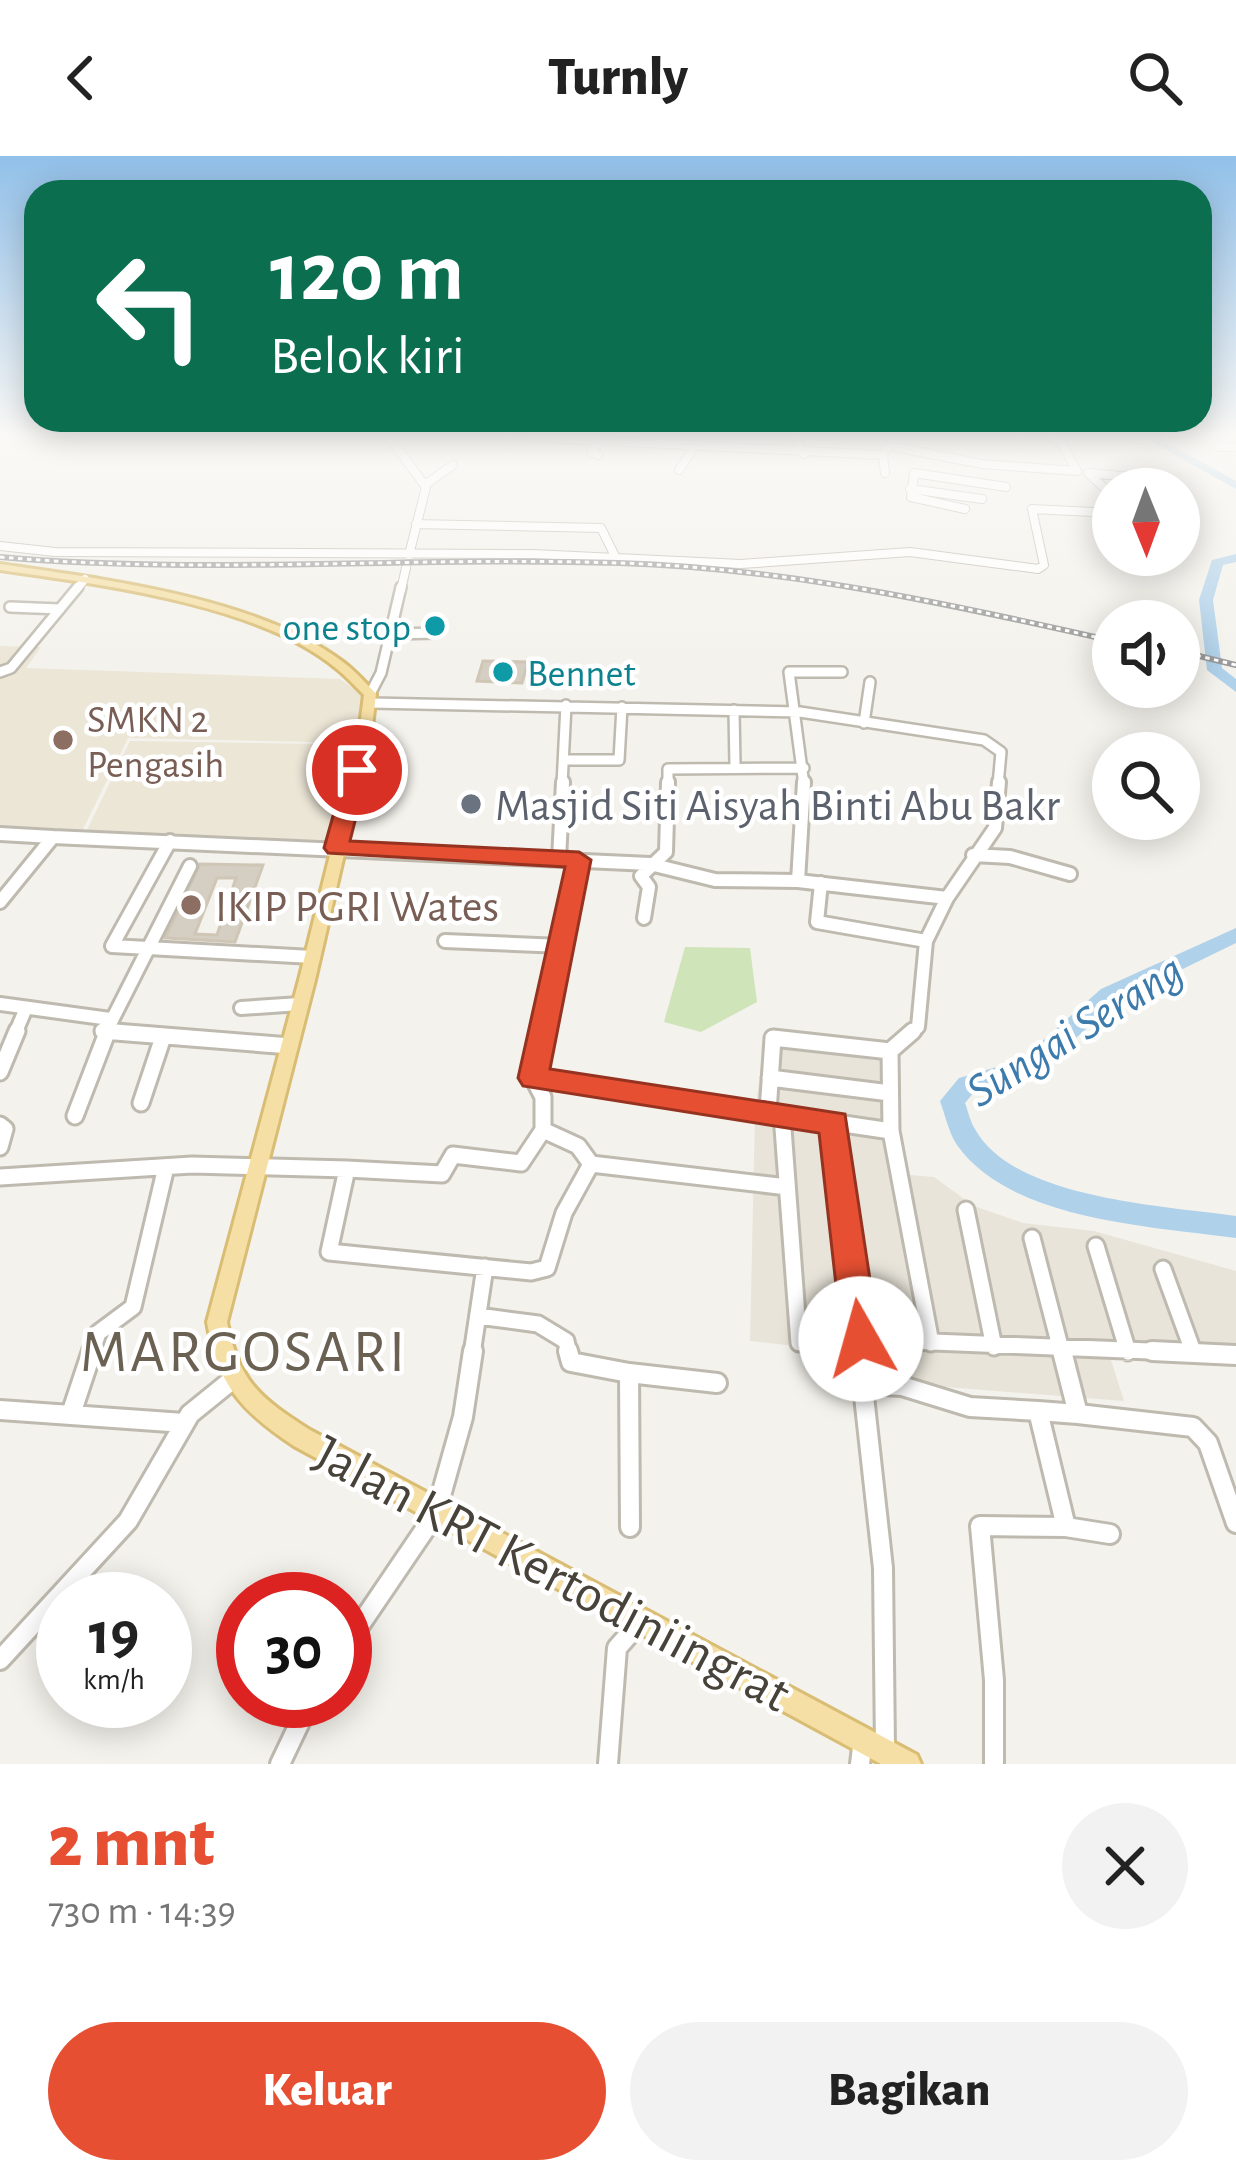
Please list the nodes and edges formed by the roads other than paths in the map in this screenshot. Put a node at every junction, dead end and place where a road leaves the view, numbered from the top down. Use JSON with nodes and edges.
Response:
{"nodes":[{"id":1,"x":419,"y":512,"type":"edge"},
{"id":2,"x":1033,"y":512,"type":"edge"},
{"id":3,"x":416,"y":524,"type":"junction"},
{"id":4,"x":0,"y":547,"type":"edge"},
{"id":5,"x":409,"y":554,"type":"junction"},
{"id":6,"x":615,"y":556,"type":"junction"},
{"id":7,"x":0,"y":567,"type":"edge"},
{"id":8,"x":406,"y":568,"type":"dead end"},
{"id":9,"x":85,"y":580,"type":"junction"},
{"id":10,"x":10,"y":607,"type":"dead end"},
{"id":11,"x":60,"y":609,"type":"junction"},
{"id":12,"x":437,"y":633,"type":"dead end"},
{"id":13,"x":391,"y":634,"type":"junction"},
{"id":14,"x":0,"y":672,"type":"edge"},
{"id":15,"x":842,"y":672,"type":"dead end"},
{"id":16,"x":380,"y":673,"type":"joint"},
{"id":17,"x":870,"y":682,"type":"dead end"},
{"id":18,"x":367,"y":692,"type":"junction"},
{"id":19,"x":566,"y":705,"type":"junction"},
{"id":20,"x":622,"y":707,"type":"junction"},
{"id":21,"x":734,"y":710,"type":"junction"},
{"id":22,"x":800,"y":712,"type":"junction"},
{"id":23,"x":865,"y":724,"type":"junction"},
{"id":24,"x":565,"y":760,"type":"junction"},
{"id":25,"x":735,"y":766,"type":"junction"},
{"id":26,"x":803,"y":768,"type":"junction"},
{"id":27,"x":0,"y":834,"type":"edge"},
{"id":28,"x":53,"y":837,"type":"junction"},
{"id":29,"x":170,"y":841,"type":"junction"},
{"id":30,"x":336,"y":848,"type":"junction"},
{"id":31,"x":973,"y":855,"type":"junction"},
{"id":32,"x":559,"y":859,"type":"junction"},
{"id":33,"x":579,"y":860,"type":"junction"},
{"id":34,"x":190,"y":866,"type":"dead end"},
{"id":35,"x":658,"y":866,"type":"junction"},
{"id":36,"x":1070,"y":874,"type":"dead end"},
{"id":37,"x":798,"y":881,"type":"junction"},
{"id":38,"x":821,"y":883,"type":"junction"},
{"id":39,"x":946,"y":898,"type":"junction"},
{"id":40,"x":0,"y":902,"type":"edge"},
{"id":41,"x":644,"y":918,"type":"dead end"},
{"id":42,"x":446,"y":941,"type":"dead end"},
{"id":43,"x":926,"y":941,"type":"junction"},
{"id":44,"x":562,"y":946,"type":"junction"},
{"id":45,"x":150,"y":950,"type":"junction"},
{"id":46,"x":312,"y":957,"type":"junction"},
{"id":47,"x":0,"y":1004,"type":"edge"},
{"id":48,"x":300,"y":1004,"type":"junction"},
{"id":49,"x":26,"y":1008,"type":"junction"},
{"id":50,"x":241,"y":1008,"type":"dead end"},
{"id":51,"x":110,"y":1018,"type":"junction"},
{"id":52,"x":105,"y":1038,"type":"junction"},
{"id":53,"x":162,"y":1040,"type":"junction"},
{"id":54,"x":290,"y":1046,"type":"junction"},
{"id":55,"x":890,"y":1051,"type":"junction"},
{"id":56,"x":0,"y":1072,"type":"edge"},
{"id":57,"x":533,"y":1078,"type":"junction"},
{"id":58,"x":770,"y":1078,"type":"junction"},
{"id":59,"x":890,"y":1093,"type":"junction"},
{"id":60,"x":141,"y":1103,"type":"dead end"},
{"id":61,"x":775,"y":1114,"type":"junction"},
{"id":62,"x":75,"y":1116,"type":"dead end"},
{"id":63,"x":833,"y":1123,"type":"junction"},
{"id":64,"x":0,"y":1125,"type":"edge"},
{"id":65,"x":543,"y":1130,"type":"junction"},
{"id":66,"x":891,"y":1131,"type":"junction"},
{"id":67,"x":0,"y":1147,"type":"edge"},
{"id":68,"x":591,"y":1164,"type":"junction"},
{"id":69,"x":166,"y":1167,"type":"junction"},
{"id":70,"x":257,"y":1167,"type":"junction"},
{"id":71,"x":347,"y":1169,"type":"junction"},
{"id":72,"x":0,"y":1177,"type":"edge"},
{"id":73,"x":787,"y":1187,"type":"junction"},
{"id":74,"x":966,"y":1210,"type":"dead end"},
{"id":75,"x":1031,"y":1238,"type":"dead end"},
{"id":76,"x":1096,"y":1246,"type":"dead end"},
{"id":77,"x":485,"y":1267,"type":"junction"},
{"id":78,"x":1163,"y":1269,"type":"dead end"},
{"id":79,"x":478,"y":1316,"type":"junction"},
{"id":80,"x":861,"y":1339,"type":"junction"},
{"id":81,"x":799,"y":1343,"type":"dead end"},
{"id":82,"x":931,"y":1343,"type":"junction"},
{"id":83,"x":994,"y":1347,"type":"junction"},
{"id":84,"x":1061,"y":1350,"type":"junction"},
{"id":85,"x":1128,"y":1352,"type":"junction"},
{"id":86,"x":1194,"y":1354,"type":"junction"},
{"id":87,"x":1236,"y":1355,"type":"edge"},
{"id":88,"x":629,"y":1373,"type":"junction"},
{"id":89,"x":232,"y":1380,"type":"junction"},
{"id":90,"x":717,"y":1383,"type":"dead end"},
{"id":91,"x":865,"y":1384,"type":"junction"},
{"id":92,"x":0,"y":1410,"type":"edge"},
{"id":93,"x":1038,"y":1412,"type":"junction"},
{"id":94,"x":71,"y":1414,"type":"junction"},
{"id":95,"x":1078,"y":1414,"type":"junction"},
{"id":96,"x":184,"y":1423,"type":"junction"},
{"id":97,"x":436,"y":1513,"type":"junction"},
{"id":98,"x":1236,"y":1523,"type":"edge"},
{"id":99,"x":630,"y":1527,"type":"dead end"},
{"id":100,"x":1066,"y":1527,"type":"junction"},
{"id":101,"x":1110,"y":1534,"type":"dead end"},
{"id":102,"x":372,"y":1607,"type":"edge"},
{"id":103,"x":640,"y":1622,"type":"junction"},
{"id":104,"x":0,"y":1660,"type":"edge"},
{"id":105,"x":297,"y":1728,"type":"edge"},
{"id":106,"x":863,"y":1738,"type":"junction"},
{"id":107,"x":885,"y":1751,"type":"junction"},
{"id":108,"x":280,"y":1764,"type":"edge"},
{"id":109,"x":608,"y":1764,"type":"edge"},
{"id":110,"x":860,"y":1764,"type":"edge"},
{"id":111,"x":908,"y":1764,"type":"edge"},
{"id":112,"x":994,"y":1764,"type":"edge"}],
"edges":[{"from":1,"to":3,"type":"street"},
{"from":2,"to":6,"type":"street"},
{"from":3,"to":5,"type":"street"},
{"from":3,"to":6,"type":"street"},
{"from":4,"to":5,"type":"street"},
{"from":5,"to":6,"type":"street"},
{"from":7,"to":9,"type":"main road"},
{"from":8,"to":13,"type":"street"},
{"from":9,"to":11,"type":"street"},
{"from":9,"to":18,"type":"main road"},
{"from":10,"to":11,"type":"street"},
{"from":11,"to":14,"type":"street"},
{"from":12,"to":13,"type":"street"},
{"from":13,"to":16,"type":"street"},
{"from":15,"to":22,"type":"street"},
{"from":16,"to":18,"type":"main road"},
{"from":17,"to":23,"type":"street"},
{"from":18,"to":19,"type":"street"},
{"from":18,"to":30,"type":"main road"},
{"from":19,"to":20,"type":"street"},
{"from":19,"to":24,"type":"street"},
{"from":20,"to":21,"type":"street"},
{"from":20,"to":24,"type":"street"},
{"from":21,"to":22,"type":"street"},
{"from":21,"to":25,"type":"street"},
{"from":22,"to":23,"type":"street"},
{"from":22,"to":26,"type":"street"},
{"from":23,"to":31,"type":"street"},
{"from":24,"to":32,"type":"street"},
{"from":25,"to":26,"type":"street"},
{"from":25,"to":35,"type":"street"},
{"from":26,"to":37,"type":"street"},
{"from":27,"to":28,"type":"street"},
{"from":28,"to":29,"type":"street"},
{"from":28,"to":40,"type":"street"},
{"from":29,"to":30,"type":"street"},
{"from":29,"to":45,"type":"street"},
{"from":30,"to":32,"type":"street"},
{"from":30,"to":46,"type":"main road"},
{"from":31,"to":36,"type":"street"},
{"from":31,"to":39,"type":"street"},
{"from":32,"to":33,"type":"street"},
{"from":33,"to":35,"type":"street"},
{"from":33,"to":44,"type":"street"},
{"from":34,"to":45,"type":"street"},
{"from":35,"to":37,"type":"street"},
{"from":35,"to":41,"type":"street"},
{"from":37,"to":38,"type":"street"},
{"from":38,"to":39,"type":"street"},
{"from":38,"to":43,"type":"street"},
{"from":39,"to":43,"type":"street"},
{"from":42,"to":44,"type":"street"},
{"from":43,"to":55,"type":"street"},
{"from":44,"to":57,"type":"street"},
{"from":45,"to":46,"type":"street"},
{"from":45,"to":51,"type":"street"},
{"from":46,"to":48,"type":"main road"},
{"from":47,"to":49,"type":"street"},
{"from":48,"to":50,"type":"street"},
{"from":48,"to":54,"type":"main road"},
{"from":49,"to":51,"type":"street"},
{"from":49,"to":56,"type":"street"},
{"from":51,"to":52,"type":"street"},
{"from":52,"to":53,"type":"street"},
{"from":52,"to":62,"type":"street"},
{"from":53,"to":54,"type":"street"},
{"from":53,"to":60,"type":"street"},
{"from":54,"to":70,"type":"main road"},
{"from":55,"to":58,"type":"street"},
{"from":55,"to":59,"type":"street"},
{"from":57,"to":61,"type":"street"},
{"from":57,"to":65,"type":"street"},
{"from":58,"to":59,"type":"street"},
{"from":58,"to":61,"type":"street"},
{"from":59,"to":66,"type":"street"},
{"from":61,"to":63,"type":"street"},
{"from":61,"to":73,"type":"street"},
{"from":63,"to":66,"type":"street"},
{"from":63,"to":80,"type":"street"},
{"from":64,"to":67,"type":"street"},
{"from":65,"to":68,"type":"street"},
{"from":65,"to":71,"type":"street"},
{"from":66,"to":82,"type":"street"},
{"from":68,"to":73,"type":"street"},
{"from":68,"to":77,"type":"street"},
{"from":69,"to":70,"type":"street"},
{"from":69,"to":72,"type":"street"},
{"from":69,"to":94,"type":"street"},
{"from":70,"to":71,"type":"street"},
{"from":70,"to":89,"type":"main road"},
{"from":71,"to":77,"type":"street"},
{"from":73,"to":81,"type":"street"},
{"from":74,"to":83,"type":"street"},
{"from":75,"to":84,"type":"street"},
{"from":76,"to":85,"type":"street"},
{"from":77,"to":79,"type":"street"},
{"from":78,"to":86,"type":"street"},
{"from":79,"to":88,"type":"street"},
{"from":79,"to":97,"type":"street"},
{"from":80,"to":82,"type":"street"},
{"from":80,"to":91,"type":"street"},
{"from":82,"to":83,"type":"street"},
{"from":83,"to":84,"type":"street"},
{"from":84,"to":85,"type":"street"},
{"from":84,"to":95,"type":"street"},
{"from":85,"to":86,"type":"street"},
{"from":86,"to":87,"type":"street"},
{"from":88,"to":90,"type":"street"},
{"from":88,"to":99,"type":"street"},
{"from":89,"to":96,"type":"street"},
{"from":89,"to":97,"type":"main road","name":"Jalan KRT Kertodiniingrat"},
{"from":91,"to":93,"type":"street"},
{"from":91,"to":107,"type":"street"},
{"from":92,"to":94,"type":"street"},
{"from":93,"to":95,"type":"street"},
{"from":93,"to":100,"type":"street"},
{"from":94,"to":96,"type":"street"},
{"from":95,"to":98,"type":"street"},
{"from":96,"to":104,"type":"street"},
{"from":97,"to":102,"type":"street"},
{"from":97,"to":103,"type":"main road","name":"Jalan KRT Kertodiniingrat"},
{"from":100,"to":101,"type":"street"},
{"from":100,"to":112,"type":"street"},
{"from":103,"to":106,"type":"main road","name":"Jalan KRT Kertodiniingrat"},
{"from":103,"to":109,"type":"street"},
{"from":105,"to":108,"type":"street"},
{"from":106,"to":107,"type":"main road","name":"Jalan KRT Kertodiniingrat"},
{"from":106,"to":110,"type":"street"},
{"from":107,"to":111,"type":"main road","name":"Jalan KRT Kertodiniingrat"}]}
